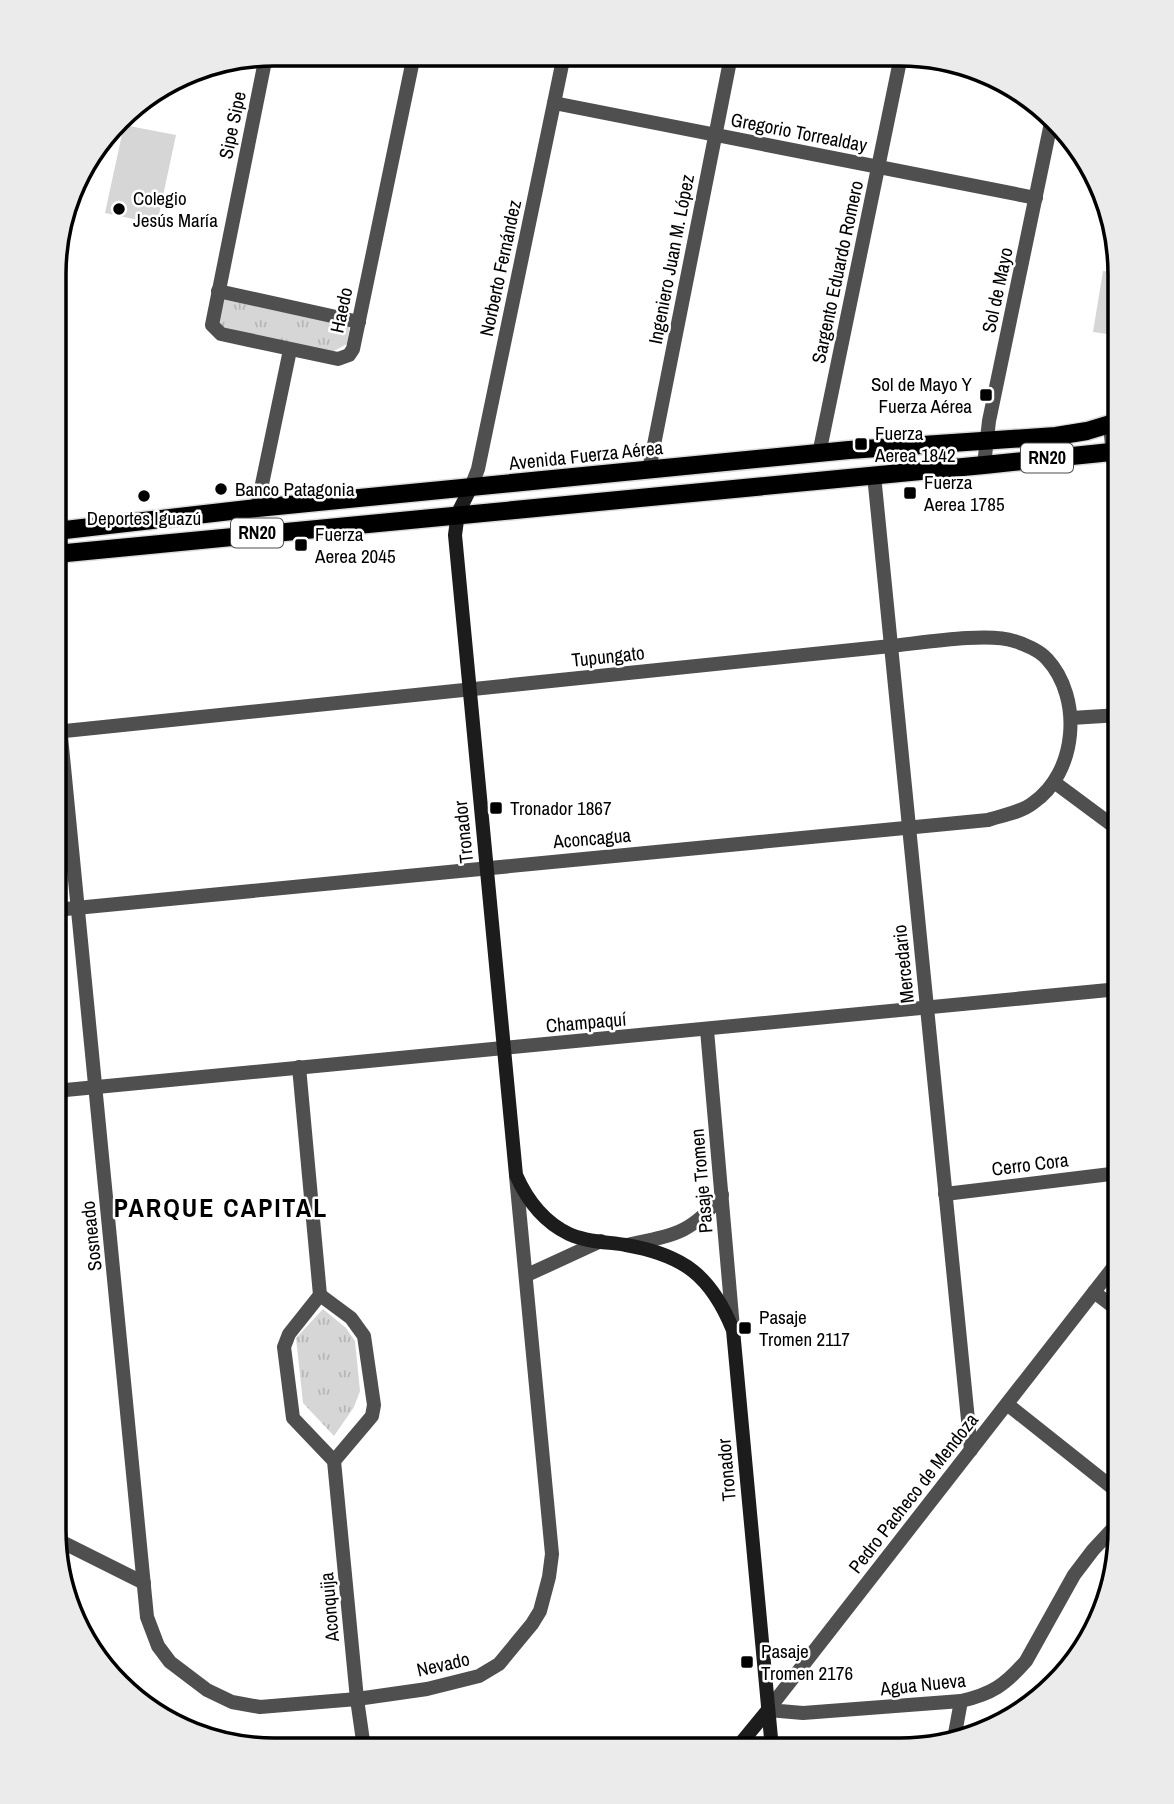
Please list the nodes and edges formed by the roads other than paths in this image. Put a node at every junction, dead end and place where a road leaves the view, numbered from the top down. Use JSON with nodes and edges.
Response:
{"nodes":[{"id":1,"x":412,"y":66,"type":"edge"},
{"id":2,"x":562,"y":66,"type":"edge"},
{"id":3,"x":730,"y":66,"type":"edge"},
{"id":4,"x":899,"y":66,"type":"edge"},
{"id":5,"x":264,"y":67,"type":"edge"},
{"id":6,"x":554,"y":103,"type":"junction"},
{"id":7,"x":1050,"y":130,"type":"edge"},
{"id":8,"x":716,"y":135,"type":"junction"},
{"id":9,"x":878,"y":167,"type":"junction"},
{"id":10,"x":1036,"y":198,"type":"junction"},
{"id":11,"x":218,"y":291,"type":"junction"},
{"id":12,"x":359,"y":322,"type":"junction"},
{"id":13,"x":290,"y":350,"type":"junction"},
{"id":14,"x":1108,"y":425,"type":"edge"},
{"id":15,"x":986,"y":440,"type":"junction"},
{"id":16,"x":1108,"y":451,"type":"edge"},
{"id":17,"x":819,"y":453,"type":"junction"},
{"id":18,"x":984,"y":465,"type":"junction"},
{"id":19,"x":649,"y":470,"type":"junction"},
{"id":20,"x":874,"y":475,"type":"junction"},
{"id":21,"x":471,"y":487,"type":"junction"},
{"id":22,"x":257,"y":508,"type":"junction"},
{"id":23,"x":458,"y":513,"type":"junction"},
{"id":24,"x":66,"y":530,"type":"edge"},
{"id":25,"x":66,"y":553,"type":"edge"},
{"id":26,"x":891,"y":646,"type":"junction"},
{"id":27,"x":469,"y":689,"type":"junction"},
{"id":28,"x":1108,"y":716,"type":"edge"},
{"id":29,"x":1071,"y":718,"type":"junction"},
{"id":30,"x":66,"y":731,"type":"edge"},
{"id":31,"x":1054,"y":782,"type":"junction"},
{"id":32,"x":66,"y":802,"type":"edge"},
{"id":33,"x":1108,"y":822,"type":"edge"},
{"id":34,"x":909,"y":828,"type":"junction"},
{"id":35,"x":486,"y":867,"type":"junction"},
{"id":36,"x":78,"y":908,"type":"junction"},
{"id":37,"x":66,"y":909,"type":"edge"},
{"id":38,"x":1107,"y":990,"type":"edge"},
{"id":39,"x":927,"y":1007,"type":"junction"},
{"id":40,"x":707,"y":1030,"type":"junction"},
{"id":41,"x":504,"y":1048,"type":"junction"},
{"id":42,"x":299,"y":1067,"type":"junction"},
{"id":43,"x":96,"y":1086,"type":"junction"},
{"id":44,"x":66,"y":1090,"type":"edge"},
{"id":45,"x":1107,"y":1174,"type":"edge"},
{"id":46,"x":516,"y":1175,"type":"junction"},
{"id":47,"x":945,"y":1194,"type":"junction"},
{"id":48,"x":722,"y":1195,"type":"junction"},
{"id":49,"x":601,"y":1241,"type":"junction"},
{"id":50,"x":627,"y":1245,"type":"junction"},
{"id":51,"x":527,"y":1275,"type":"junction"},
{"id":52,"x":1107,"y":1275,"type":"edge"},
{"id":53,"x":1094,"y":1292,"type":"junction"},
{"id":54,"x":320,"y":1295,"type":"junction"},
{"id":55,"x":1107,"y":1302,"type":"edge"},
{"id":56,"x":733,"y":1330,"type":"junction"},
{"id":57,"x":1007,"y":1404,"type":"junction"},
{"id":58,"x":971,"y":1450,"type":"junction"},
{"id":59,"x":334,"y":1461,"type":"junction"},
{"id":60,"x":1107,"y":1484,"type":"edge"},
{"id":61,"x":1107,"y":1535,"type":"edge"},
{"id":62,"x":67,"y":1545,"type":"edge"},
{"id":63,"x":144,"y":1583,"type":"junction"},
{"id":64,"x":357,"y":1699,"type":"junction"},
{"id":65,"x":961,"y":1701,"type":"junction"},
{"id":66,"x":768,"y":1710,"type":"junction"},
{"id":67,"x":956,"y":1729,"type":"edge"},
{"id":68,"x":363,"y":1738,"type":"edge"},
{"id":69,"x":745,"y":1738,"type":"edge"},
{"id":70,"x":771,"y":1738,"type":"edge"}],
"edges":[{"from":1,"to":12,"type":"street","name":"Haedo"},
{"from":2,"to":6,"type":"street","name":"Norberto Fernández"},
{"from":3,"to":8,"type":"street","name":"Ingeniero Juan M. López"},
{"from":4,"to":9,"type":"street","name":"Sargento Eduardo Romero"},
{"from":5,"to":11,"type":"street","name":"Sipe Sipe"},
{"from":6,"to":8,"type":"street","name":"Gregorio Torrealday"},
{"from":6,"to":21,"type":"street","name":"Norberto Fernández"},
{"from":7,"to":10,"type":"street","name":"Sol de Mayo"},
{"from":8,"to":9,"type":"street","name":"Gregorio Torrealday"},
{"from":8,"to":19,"type":"street","name":"Ingeniero Juan M. López"},
{"from":9,"to":10,"type":"street","name":"Gregorio Torrealday"},
{"from":9,"to":17,"type":"street","name":"Sargento Eduardo Romero"},
{"from":10,"to":15,"type":"street","name":"Sol de Mayo"},
{"from":11,"to":12,"type":"street"},
{"from":11,"to":13,"type":"street","name":"Sipe Sipe"},
{"from":12,"to":13,"type":"street","name":"Haedo"},
{"from":13,"to":22,"type":"street"},
{"from":14,"to":15,"type":"main road","name":"Avenida Fuerza Aérea","number":"RN20"},
{"from":15,"to":17,"type":"main road","name":"Avenida Fuerza Aérea","number":"RN20"},
{"from":15,"to":18,"type":"street","name":"Sol de Mayo"},
{"from":16,"to":18,"type":"main road","number":"RN20"},
{"from":17,"to":19,"type":"main road","name":"Avenida Fuerza Aérea","number":"RN20"},
{"from":18,"to":20,"type":"main road","number":"RN20"},
{"from":19,"to":21,"type":"main road","name":"Avenida Fuerza Aérea","number":"RN20"},
{"from":20,"to":23,"type":"main road","number":"RN20"},
{"from":20,"to":26,"type":"street","name":"Mercedario"},
{"from":21,"to":22,"type":"main road","name":"Avenida Fuerza Aérea","number":"RN20"},
{"from":21,"to":23,"type":"main road","name":"Tronador"},
{"from":22,"to":24,"type":"main road","name":"Avenida Fuerza Aérea","number":"RN20"},
{"from":23,"to":25,"type":"main road","number":"RN20"},
{"from":23,"to":27,"type":"main road","name":"Tronador"},
{"from":26,"to":27,"type":"street","name":"Tupungato"},
{"from":26,"to":29,"type":"street","name":"Tupungato"},
{"from":26,"to":34,"type":"street","name":"Mercedario"},
{"from":27,"to":30,"type":"street","name":"Tupungato"},
{"from":27,"to":35,"type":"main road","name":"Tronador"},
{"from":28,"to":29,"type":"street"},
{"from":29,"to":31,"type":"street","name":"Aconcagua"},
{"from":31,"to":33,"type":"street"},
{"from":31,"to":34,"type":"street","name":"Aconcagua"},
{"from":32,"to":36,"type":"street","name":"Sosneado"},
{"from":34,"to":35,"type":"street","name":"Aconcagua"},
{"from":34,"to":39,"type":"street","name":"Mercedario"},
{"from":35,"to":36,"type":"street","name":"Aconcagua"},
{"from":35,"to":41,"type":"main road","name":"Tronador"},
{"from":36,"to":37,"type":"street","name":"Aconcagua"},
{"from":36,"to":43,"type":"street","name":"Sosneado"},
{"from":38,"to":39,"type":"street","name":"Champaquí"},
{"from":39,"to":40,"type":"street","name":"Champaquí"},
{"from":39,"to":47,"type":"street","name":"Mercedario"},
{"from":40,"to":41,"type":"street","name":"Champaquí"},
{"from":40,"to":48,"type":"street","name":"Pasaje Tromen"},
{"from":41,"to":42,"type":"street","name":"Champaquí"},
{"from":41,"to":46,"type":"main road","name":"Tronador"},
{"from":42,"to":43,"type":"street","name":"Champaquí"},
{"from":42,"to":54,"type":"street"},
{"from":43,"to":44,"type":"street","name":"Champaquí"},
{"from":43,"to":63,"type":"street","name":"Sosneado"},
{"from":45,"to":47,"type":"street","name":"Cerro Cora"},
{"from":46,"to":49,"type":"main road","name":"Tronador"},
{"from":46,"to":51,"type":"street","name":"Tronador"},
{"from":47,"to":58,"type":"street","name":"Mercedario"},
{"from":48,"to":50,"type":"street","name":"Tronador"},
{"from":48,"to":56,"type":"street","name":"Pasaje Tromen"},
{"from":49,"to":50,"type":"main road","name":"Tronador"},
{"from":49,"to":51,"type":"street"},
{"from":50,"to":56,"type":"main road","name":"Tronador"},
{"from":51,"to":64,"type":"street","name":"Nevado"},
{"from":52,"to":53,"type":"street","name":"Pedro Pacheco de Mendoza"},
{"from":53,"to":55,"type":"street"},
{"from":53,"to":57,"type":"street","name":"Pedro Pacheco de Mendoza"},
{"from":54,"to":59,"type":"street"},
{"from":54,"to":59,"type":"street"},
{"from":56,"to":66,"type":"main road","name":"Tronador"},
{"from":57,"to":58,"type":"street","name":"Pedro Pacheco de Mendoza"},
{"from":57,"to":60,"type":"street"},
{"from":58,"to":66,"type":"street","name":"Pedro Pacheco de Mendoza"},
{"from":59,"to":64,"type":"street","name":"Aconquija"},
{"from":61,"to":65,"type":"street","name":"Agua Nueva"},
{"from":62,"to":63,"type":"street"},
{"from":63,"to":64,"type":"street","name":"Nevado"},
{"from":64,"to":68,"type":"street","name":"Aconquija"},
{"from":65,"to":66,"type":"street","name":"Agua Nueva"},
{"from":65,"to":67,"type":"street"},
{"from":66,"to":69,"type":"main road","name":"Pedro Pacheco de Mendoza"},
{"from":66,"to":70,"type":"main road","name":"Tronador"}]}
